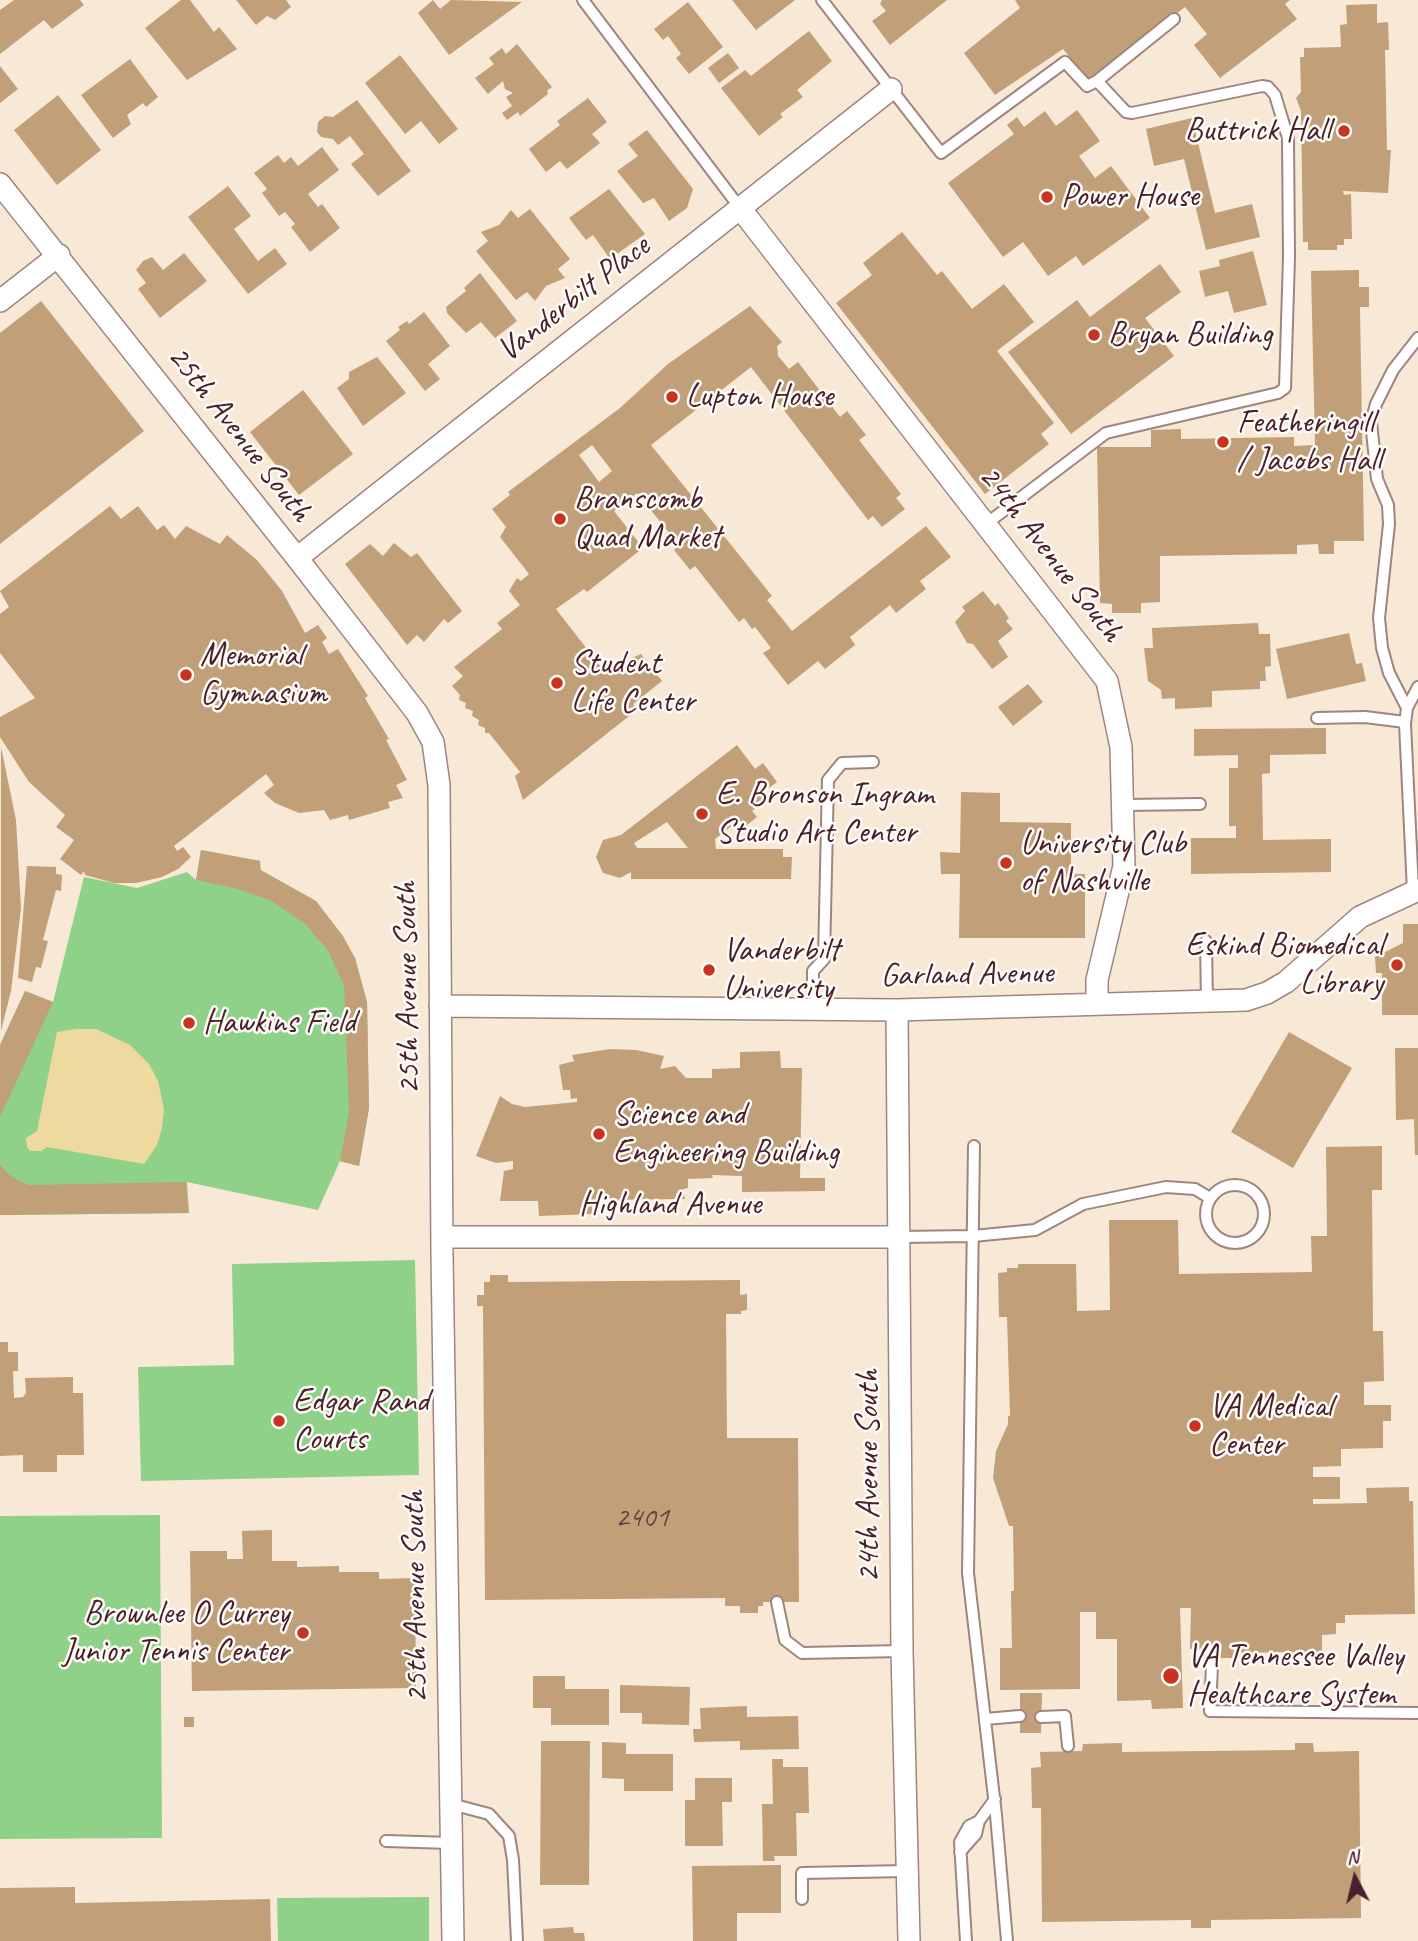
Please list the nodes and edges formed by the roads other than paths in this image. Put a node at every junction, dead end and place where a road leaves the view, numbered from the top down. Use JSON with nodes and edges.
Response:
{"nodes":[{"id":1,"x":583,"y":0,"type":"edge"},
{"id":2,"x":822,"y":0,"type":"edge"},
{"id":3,"x":1174,"y":19,"type":"dead end"},
{"id":4,"x":1097,"y":81,"type":"junction"},
{"id":5,"x":891,"y":89,"type":"junction"},
{"id":6,"x":0,"y":184,"type":"edge"},
{"id":7,"x":740,"y":208,"type":"junction"},
{"id":8,"x":59,"y":255,"type":"junction"},
{"id":9,"x":0,"y":302,"type":"edge"},
{"id":10,"x":1418,"y":338,"type":"edge"},
{"id":11,"x":986,"y":524,"type":"junction"},
{"id":12,"x":296,"y":558,"type":"junction"},
{"id":13,"x":1418,"y":687,"type":"edge"},
{"id":14,"x":1407,"y":708,"type":"junction"},
{"id":15,"x":1317,"y":718,"type":"dead end"},
{"id":16,"x":1405,"y":722,"type":"junction"},
{"id":17,"x":873,"y":762,"type":"dead end"},
{"id":18,"x":1199,"y":804,"type":"dead end"},
{"id":19,"x":1125,"y":805,"type":"junction"},
{"id":20,"x":1416,"y":890,"type":"edge"},
{"id":21,"x":1206,"y":941,"type":"dead end"},
{"id":22,"x":1207,"y":1002,"type":"junction"},
{"id":23,"x":1097,"y":1004,"type":"junction"},
{"id":24,"x":440,"y":1006,"type":"junction"},
{"id":25,"x":820,"y":1008,"type":"junction"},
{"id":26,"x":897,"y":1010,"type":"junction"},
{"id":27,"x":974,"y":1146,"type":"dead end"},
{"id":28,"x":1210,"y":1199,"type":"junction"},
{"id":29,"x":973,"y":1236,"type":"junction"},
{"id":30,"x":442,"y":1237,"type":"junction"},
{"id":31,"x":899,"y":1237,"type":"junction"},
{"id":32,"x":777,"y":1602,"type":"dead end"},
{"id":33,"x":902,"y":1651,"type":"junction"},
{"id":34,"x":1212,"y":1665,"type":"dead end"},
{"id":35,"x":1418,"y":1713,"type":"edge"},
{"id":36,"x":1020,"y":1716,"type":"dead end"},
{"id":37,"x":1041,"y":1717,"type":"dead end"},
{"id":38,"x":985,"y":1719,"type":"junction"},
{"id":39,"x":1069,"y":1746,"type":"dead end"},
{"id":40,"x":995,"y":1799,"type":"junction"},
{"id":41,"x":450,"y":1804,"type":"junction"},
{"id":42,"x":386,"y":1841,"type":"dead end"},
{"id":43,"x":451,"y":1843,"type":"junction"},
{"id":44,"x":907,"y":1871,"type":"junction"},
{"id":45,"x":802,"y":1899,"type":"dead end"},
{"id":46,"x":453,"y":1941,"type":"edge"},
{"id":47,"x":517,"y":1941,"type":"edge"},
{"id":48,"x":909,"y":1941,"type":"edge"},
{"id":49,"x":966,"y":1941,"type":"edge"},
{"id":50,"x":1007,"y":1941,"type":"edge"}],
"edges":[{"from":1,"to":7,"type":"lane"},
{"from":2,"to":5,"type":"lane"},
{"from":3,"to":4,"type":"lane"},
{"from":4,"to":5,"type":"lane"},
{"from":4,"to":11,"type":"lane"},
{"from":5,"to":7,"type":"street","name":"Vanderbilt Place"},
{"from":6,"to":8,"type":"street","name":"25th Avenue South"},
{"from":7,"to":11,"type":"street","name":"24th Avenue South"},
{"from":7,"to":12,"type":"street","name":"Vanderbilt Place"},
{"from":8,"to":9,"type":"street"},
{"from":8,"to":12,"type":"street","name":"25th Avenue South"},
{"from":10,"to":14,"type":"lane"},
{"from":11,"to":19,"type":"street","name":"24th Avenue South"},
{"from":12,"to":24,"type":"street","name":"25th Avenue South"},
{"from":13,"to":14,"type":"lane"},
{"from":14,"to":16,"type":"lane"},
{"from":15,"to":16,"type":"lane"},
{"from":16,"to":20,"type":"lane"},
{"from":17,"to":25,"type":"lane"},
{"from":18,"to":19,"type":"lane"},
{"from":19,"to":23,"type":"street","name":"24th Avenue South"},
{"from":20,"to":22,"type":"street","name":"Garland Avenue"},
{"from":21,"to":22,"type":"lane"},
{"from":22,"to":23,"type":"street","name":"Garland Avenue"},
{"from":23,"to":26,"type":"street","name":"Garland Avenue"},
{"from":24,"to":25,"type":"street","name":"Garland Avenue"},
{"from":24,"to":30,"type":"street","name":"25th Avenue South"},
{"from":25,"to":26,"type":"street","name":"Garland Avenue"},
{"from":26,"to":31,"type":"street","name":"24th Avenue South"},
{"from":27,"to":29,"type":"lane"},
{"from":28,"to":28,"type":"lane"},
{"from":28,"to":29,"type":"lane"},
{"from":29,"to":31,"type":"lane"},
{"from":29,"to":38,"type":"lane"},
{"from":30,"to":31,"type":"street","name":"Highland Avenue"},
{"from":30,"to":41,"type":"street","name":"25th Avenue South"},
{"from":31,"to":33,"type":"street","name":"24th Avenue South"},
{"from":32,"to":33,"type":"lane"},
{"from":33,"to":44,"type":"street","name":"24th Avenue South"},
{"from":34,"to":35,"type":"lane"},
{"from":36,"to":38,"type":"lane"},
{"from":37,"to":39,"type":"lane"},
{"from":38,"to":40,"type":"lane"},
{"from":40,"to":49,"type":"lane"},
{"from":40,"to":50,"type":"lane"},
{"from":41,"to":43,"type":"street","name":"25th Avenue South"},
{"from":41,"to":47,"type":"lane"},
{"from":42,"to":43,"type":"lane"},
{"from":43,"to":46,"type":"street","name":"25th Avenue South"},
{"from":44,"to":45,"type":"lane"},
{"from":44,"to":48,"type":"street","name":"24th Avenue South"}]}
